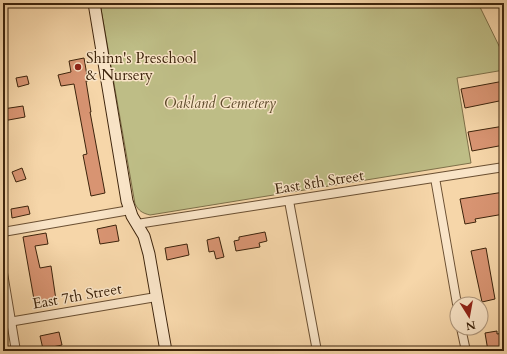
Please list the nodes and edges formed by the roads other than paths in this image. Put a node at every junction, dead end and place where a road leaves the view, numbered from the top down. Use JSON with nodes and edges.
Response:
{"nodes":[{"id":1,"x":94,"y":3,"type":"edge"},
{"id":2,"x":504,"y":167,"type":"edge"},
{"id":3,"x":435,"y":178,"type":"junction"},
{"id":4,"x":289,"y":201,"type":"junction"},
{"id":5,"x":130,"y":210,"type":"junction"},
{"id":6,"x":138,"y":224,"type":"junction"},
{"id":7,"x":3,"y":232,"type":"edge"},
{"id":8,"x":3,"y":273,"type":"edge"},
{"id":9,"x":456,"y":296,"type":"edge"},
{"id":10,"x":156,"y":297,"type":"junction"},
{"id":11,"x":7,"y":322,"type":"edge"},
{"id":12,"x":463,"y":336,"type":"edge"},
{"id":13,"x":16,"y":351,"type":"edge"},
{"id":14,"x":166,"y":351,"type":"edge"},
{"id":15,"x":317,"y":351,"type":"edge"},
{"id":16,"x":466,"y":351,"type":"edge"}],
"edges":[{"from":1,"to":5,"type":"street"},
{"from":2,"to":3,"type":"street","name":"East 8th Street"},
{"from":3,"to":4,"type":"street","name":"East 8th Street"},
{"from":3,"to":9,"type":"street"},
{"from":4,"to":6,"type":"street","name":"East 8th Street"},
{"from":4,"to":15,"type":"street"},
{"from":5,"to":6,"type":"street"},
{"from":5,"to":7,"type":"street"},
{"from":6,"to":10,"type":"street"},
{"from":8,"to":11,"type":"street"},
{"from":10,"to":11,"type":"street","name":"East 7th Street"},
{"from":10,"to":14,"type":"street"},
{"from":11,"to":13,"type":"street"},
{"from":12,"to":16,"type":"street"}]}
